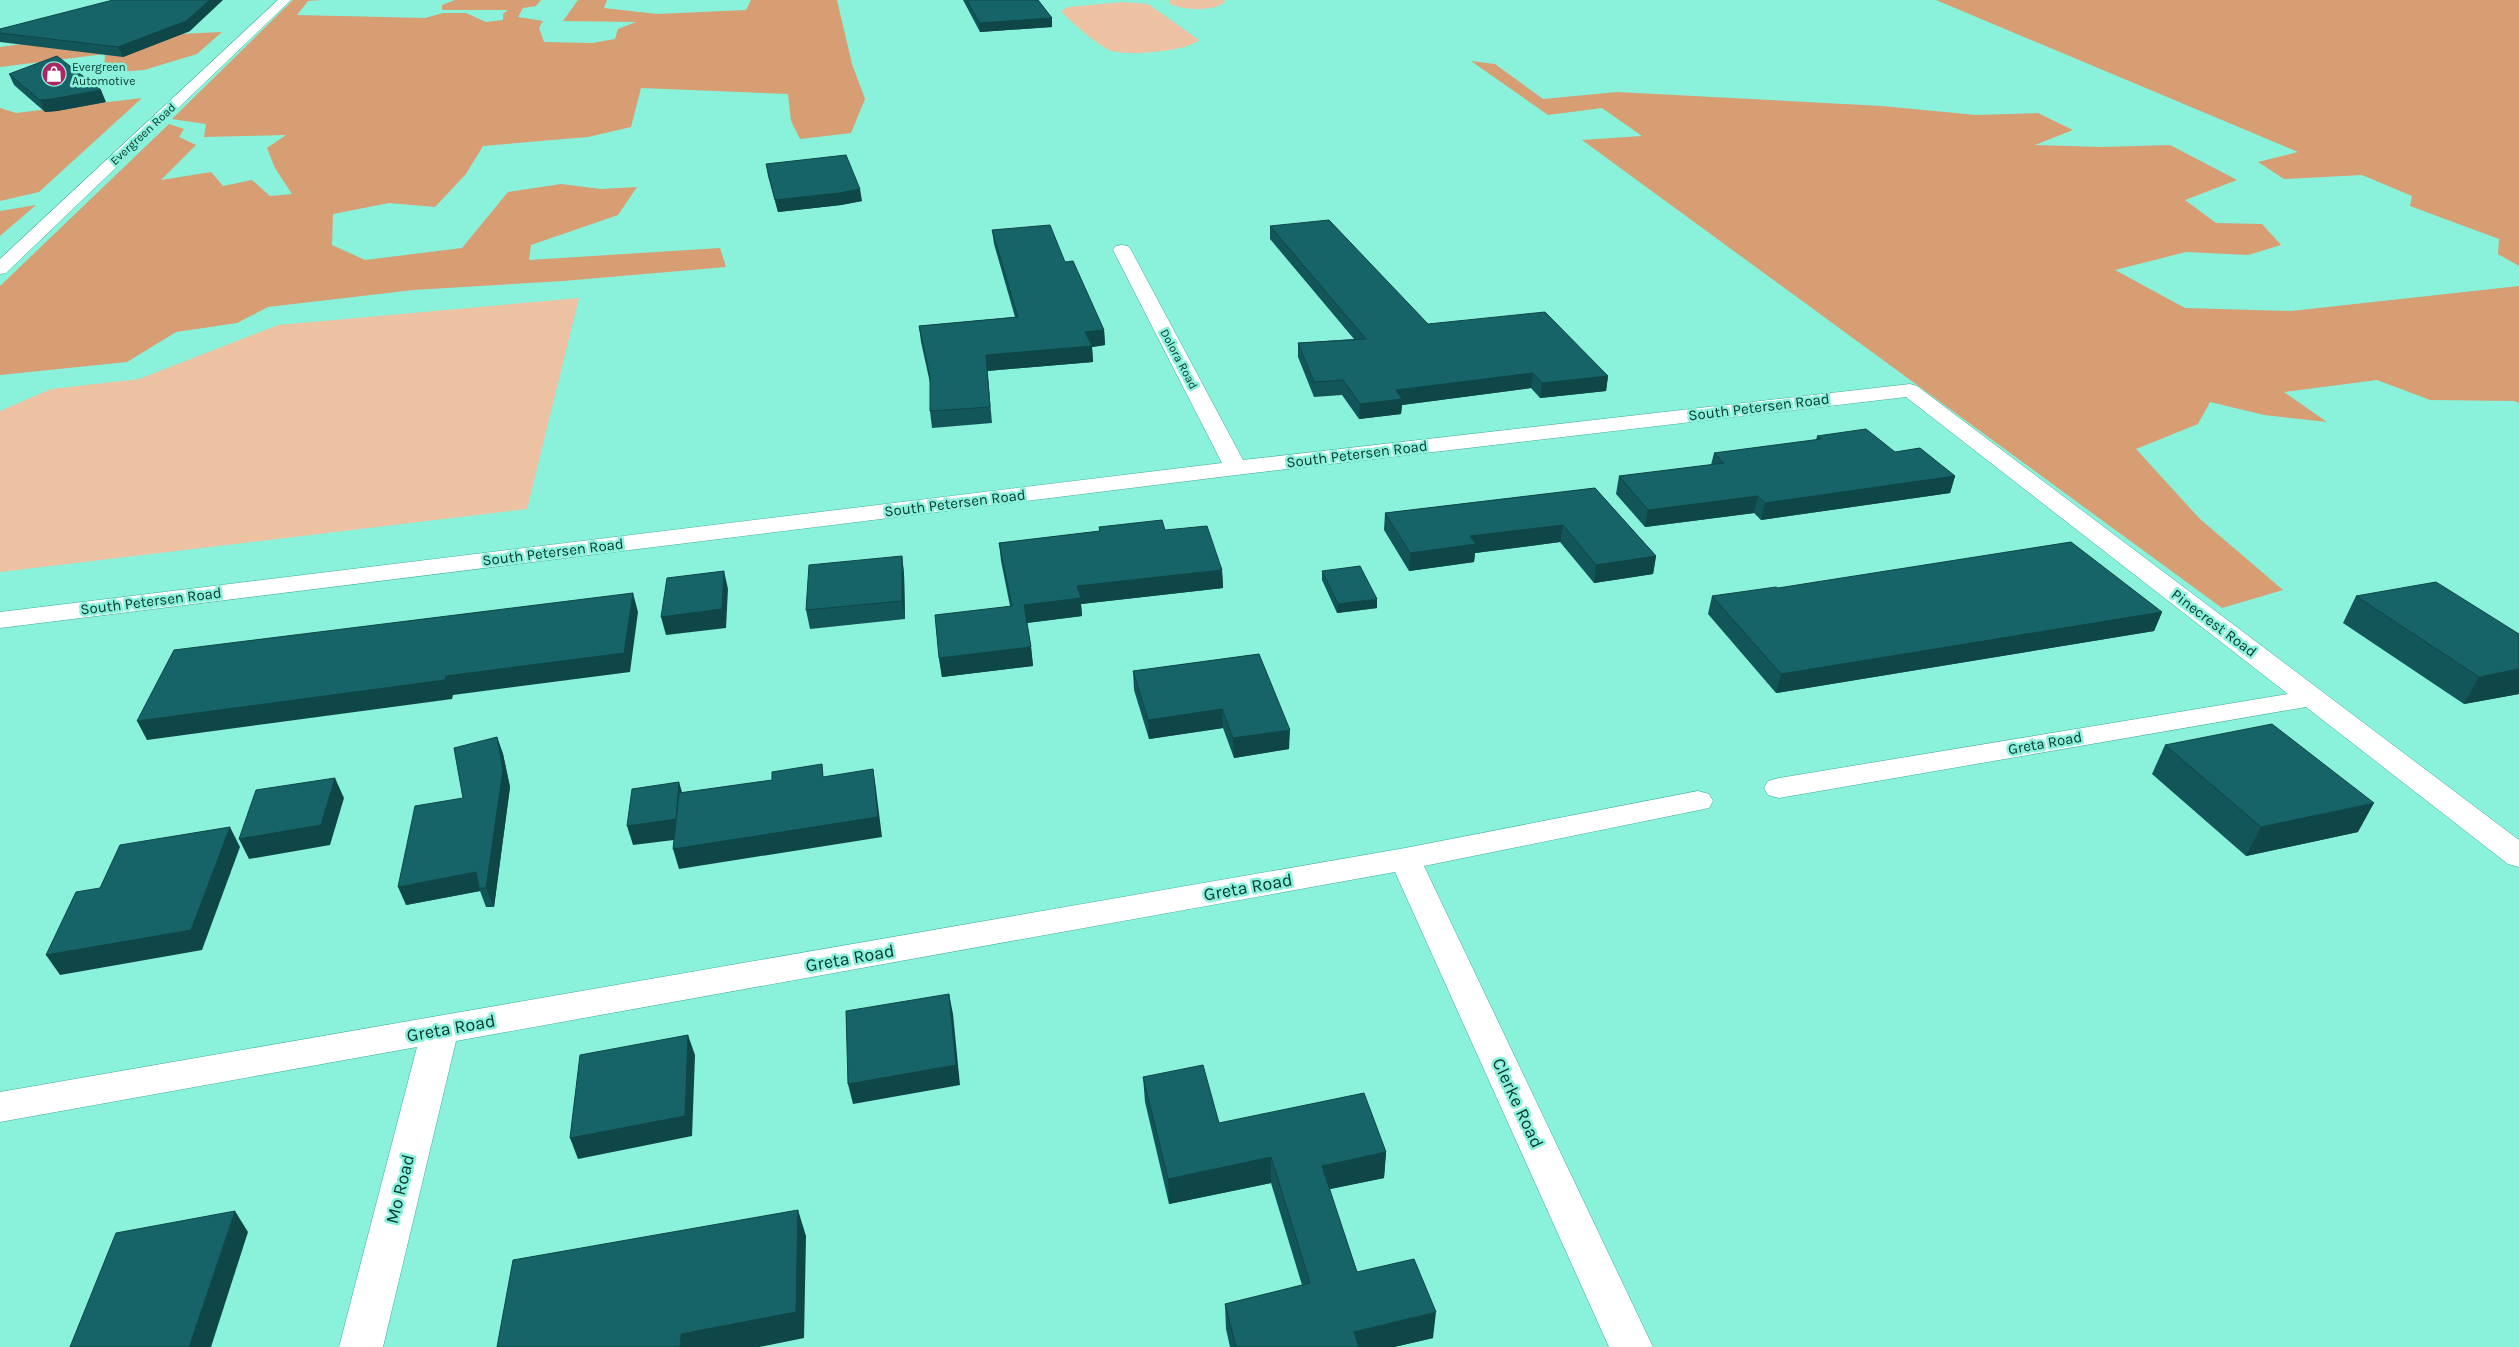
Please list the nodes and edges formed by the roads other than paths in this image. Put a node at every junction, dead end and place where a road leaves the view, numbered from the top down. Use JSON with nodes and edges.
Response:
{"nodes":[{"id":1,"x":285,"y":0,"type":"edge"},
{"id":2,"x":1122,"y":250,"type":"dead end"},
{"id":3,"x":0,"y":269,"type":"edge"},
{"id":4,"x":1910,"y":390,"type":"joint"},
{"id":5,"x":1236,"y":468,"type":"junction"},
{"id":6,"x":0,"y":620,"type":"edge"},
{"id":7,"x":2312,"y":698,"type":"junction"},
{"id":8,"x":1779,"y":788,"type":"dead end"},
{"id":9,"x":1698,"y":801,"type":"dead end"},
{"id":10,"x":2519,"y":856,"type":"edge"},
{"id":11,"x":1404,"y":859,"type":"junction"},
{"id":12,"x":440,"y":1030,"type":"junction"},
{"id":13,"x":0,"y":1107,"type":"edge"},
{"id":14,"x":361,"y":1347,"type":"edge"},
{"id":15,"x":1631,"y":1347,"type":"edge"}],
"edges":[{"from":1,"to":3,"type":"street","name":"Evergreen Road"},
{"from":2,"to":5,"type":"street","name":"Dolora Road"},
{"from":4,"to":5,"type":"street","name":"South Petersen Road"},
{"from":4,"to":7,"type":"street","name":"Pinecrest Road"},
{"from":5,"to":6,"type":"street","name":"South Petersen Road"},
{"from":7,"to":8,"type":"street","name":"Greta Road"},
{"from":7,"to":10,"type":"street","name":"Pinecrest Road"},
{"from":9,"to":11,"type":"street","name":"Greta Road"},
{"from":11,"to":12,"type":"street","name":"Greta Road"},
{"from":11,"to":15,"type":"street","name":"Clerke Road"},
{"from":12,"to":13,"type":"street","name":"Greta Road"},
{"from":12,"to":14,"type":"street","name":"Mo Road"}]}
